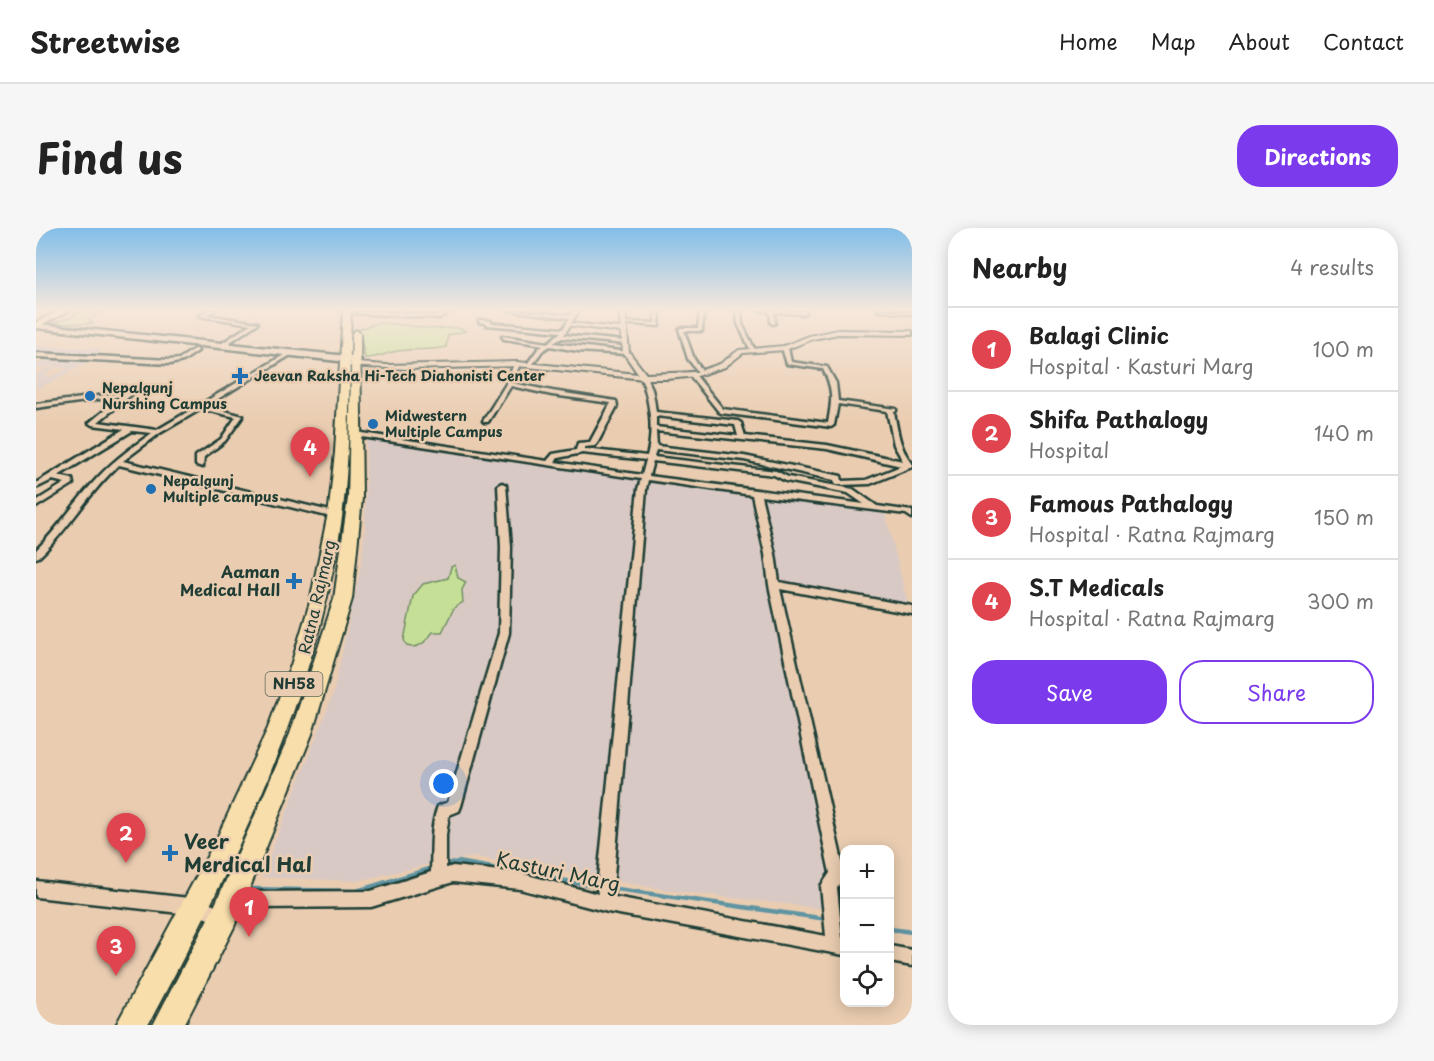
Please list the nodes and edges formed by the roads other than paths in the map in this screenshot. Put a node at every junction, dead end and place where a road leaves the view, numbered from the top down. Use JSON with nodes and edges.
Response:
{"nodes":[{"id":1,"x":232,"y":347,"type":"edge"},
{"id":2,"x":351,"y":347,"type":"edge"},
{"id":3,"x":544,"y":347,"type":"edge"},
{"id":4,"x":579,"y":347,"type":"edge"},
{"id":5,"x":625,"y":347,"type":"edge"},
{"id":6,"x":687,"y":347,"type":"edge"},
{"id":7,"x":785,"y":348,"type":"joint"},
{"id":8,"x":753,"y":349,"type":"joint"},
{"id":9,"x":196,"y":350,"type":"dead end"},
{"id":10,"x":626,"y":352,"type":"junction"},
{"id":11,"x":291,"y":353,"type":"junction"},
{"id":12,"x":36,"y":355,"type":"edge"},
{"id":13,"x":350,"y":362,"type":"junction"},
{"id":14,"x":517,"y":364,"type":"junction"},
{"id":15,"x":530,"y":364,"type":"junction"},
{"id":16,"x":700,"y":372,"type":"junction"},
{"id":17,"x":691,"y":373,"type":"junction"},
{"id":18,"x":644,"y":377,"type":"junction"},
{"id":19,"x":509,"y":384,"type":"junction"},
{"id":20,"x":835,"y":402,"type":"junction"},
{"id":21,"x":36,"y":406,"type":"edge"},
{"id":22,"x":200,"y":407,"type":"junction"},
{"id":23,"x":653,"y":414,"type":"junction"},
{"id":24,"x":486,"y":421,"type":"dead end"},
{"id":25,"x":130,"y":429,"type":"junction"},
{"id":26,"x":653,"y":429,"type":"junction"},
{"id":27,"x":158,"y":432,"type":"junction"},
{"id":28,"x":355,"y":434,"type":"junction"},
{"id":29,"x":742,"y":439,"type":"junction"},
{"id":30,"x":653,"y":448,"type":"junction"},
{"id":31,"x":582,"y":451,"type":"junction"},
{"id":32,"x":651,"y":460,"type":"junction"},
{"id":33,"x":117,"y":462,"type":"junction"},
{"id":34,"x":549,"y":463,"type":"junction"},
{"id":35,"x":911,"y":463,"type":"edge"},
{"id":36,"x":200,"y":465,"type":"dead end"},
{"id":37,"x":50,"y":477,"type":"junction"},
{"id":38,"x":646,"y":477,"type":"junction"},
{"id":39,"x":38,"y":485,"type":"dead end"},
{"id":40,"x":502,"y":485,"type":"dead end"},
{"id":41,"x":756,"y":493,"type":"junction"},
{"id":42,"x":36,"y":505,"type":"edge"},
{"id":43,"x":876,"y":508,"type":"junction"},
{"id":44,"x":335,"y":515,"type":"junction"},
{"id":45,"x":912,"y":515,"type":"edge"},
{"id":46,"x":36,"y":555,"type":"edge"},
{"id":47,"x":774,"y":585,"type":"junction"},
{"id":48,"x":912,"y":610,"type":"edge"},
{"id":49,"x":439,"y":877,"type":"junction"},
{"id":50,"x":36,"y":890,"type":"edge"},
{"id":51,"x":608,"y":904,"type":"junction"},
{"id":52,"x":198,"y":907,"type":"junction"},
{"id":53,"x":224,"y":916,"type":"junction"},
{"id":54,"x":840,"y":946,"type":"edge"},
{"id":55,"x":894,"y":955,"type":"edge"},
{"id":56,"x":912,"y":958,"type":"edge"},
{"id":57,"x":131,"y":1025,"type":"edge"},
{"id":58,"x":168,"y":1025,"type":"edge"}],
"edges":[{"from":1,"to":11,"type":"main road"},
{"from":2,"to":13,"type":"main road","name":"Ratna Rajmarg","number":"NH58"},
{"from":3,"to":15,"type":"street"},
{"from":4,"to":10,"type":"street"},
{"from":5,"to":10,"type":"street"},
{"from":6,"to":16,"type":"street"},
{"from":7,"to":8,"type":"street"},
{"from":7,"to":20,"type":"street"},
{"from":8,"to":16,"type":"street"},
{"from":9,"to":12,"type":"street"},
{"from":10,"to":18,"type":"street"},
{"from":11,"to":13,"type":"main road"},
{"from":11,"to":22,"type":"street"},
{"from":13,"to":14,"type":"street"},
{"from":13,"to":28,"type":"main road","name":"Ratna Rajmarg","number":"NH58"},
{"from":13,"to":44,"type":"main road","name":"Ratna Rajmarg","number":"NH58"},
{"from":14,"to":15,"type":"street"},
{"from":14,"to":19,"type":"street"},
{"from":15,"to":18,"type":"street"},
{"from":16,"to":17,"type":"street"},
{"from":17,"to":18,"type":"street"},
{"from":17,"to":20,"type":"street"},
{"from":18,"to":23,"type":"street"},
{"from":19,"to":24,"type":"street"},
{"from":19,"to":31,"type":"street"},
{"from":20,"to":35,"type":"street"},
{"from":21,"to":25,"type":"street"},
{"from":22,"to":27,"type":"street"},
{"from":22,"to":36,"type":"street"},
{"from":23,"to":26,"type":"street"},
{"from":23,"to":29,"type":"street"},
{"from":25,"to":27,"type":"street"},
{"from":25,"to":37,"type":"street"},
{"from":26,"to":29,"type":"street"},
{"from":26,"to":30,"type":"street"},
{"from":27,"to":33,"type":"street"},
{"from":28,"to":34,"type":"street"},
{"from":28,"to":53,"type":"main road","name":"Ratna Rajmarg","number":"NH58"},
{"from":29,"to":35,"type":"street"},
{"from":30,"to":32,"type":"street"},
{"from":30,"to":35,"type":"street"},
{"from":31,"to":32,"type":"street"},
{"from":31,"to":34,"type":"street"},
{"from":32,"to":38,"type":"street"},
{"from":32,"to":43,"type":"street"},
{"from":33,"to":44,"type":"street"},
{"from":33,"to":46,"type":"street"},
{"from":34,"to":38,"type":"street"},
{"from":37,"to":39,"type":"street"},
{"from":37,"to":42,"type":"street"},
{"from":38,"to":41,"type":"street"},
{"from":38,"to":51,"type":"street"},
{"from":40,"to":49,"type":"street"},
{"from":41,"to":43,"type":"street"},
{"from":41,"to":47,"type":"street"},
{"from":43,"to":45,"type":"street"},
{"from":44,"to":52,"type":"main road","name":"Ratna Rajmarg","number":"NH58"},
{"from":47,"to":48,"type":"street"},
{"from":47,"to":54,"type":"street"},
{"from":49,"to":51,"type":"street","name":"Kasturi Marg"},
{"from":49,"to":53,"type":"street","name":"Kasturi Marg"},
{"from":50,"to":52,"type":"street"},
{"from":51,"to":54,"type":"street","name":"Kasturi Marg"},
{"from":52,"to":53,"type":"street"},
{"from":52,"to":57,"type":"main road","name":"Ratna Rajmarg","number":"NH58"},
{"from":53,"to":58,"type":"main road","name":"Ratna Rajmarg","number":"NH58"},
{"from":55,"to":56,"type":"street"}]}
